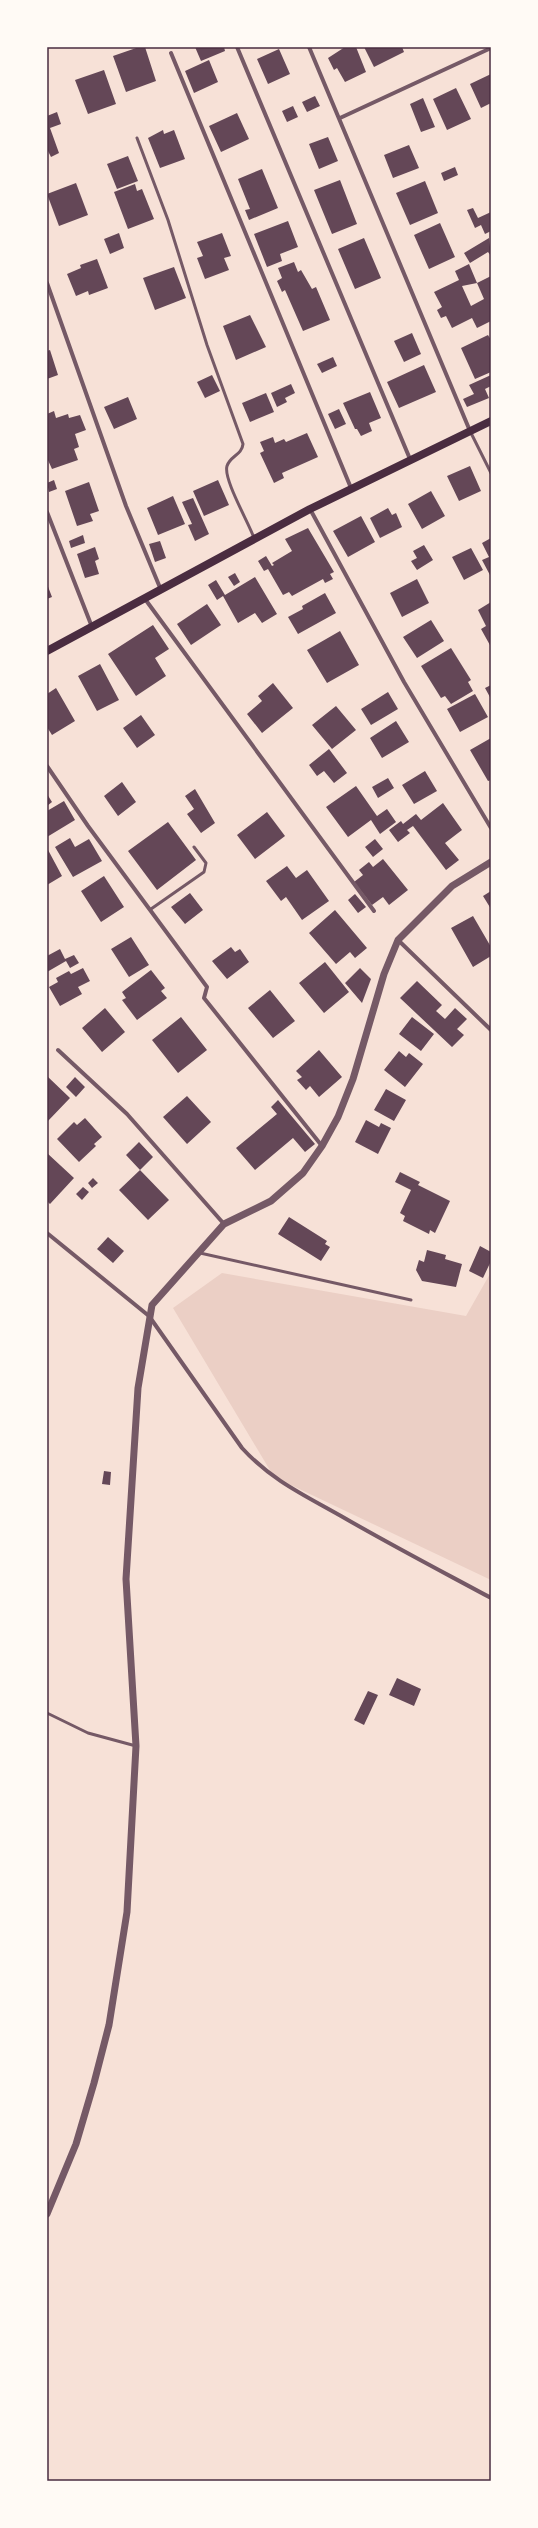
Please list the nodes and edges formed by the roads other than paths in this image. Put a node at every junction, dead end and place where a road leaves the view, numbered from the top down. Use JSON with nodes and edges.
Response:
{"nodes":[{"id":1,"x":237,"y":47,"type":"edge"},
{"id":2,"x":309,"y":47,"type":"edge"},
{"id":3,"x":491,"y":48,"type":"edge"},
{"id":4,"x":171,"y":53,"type":"dead end"},
{"id":5,"x":340,"y":118,"type":"junction"},
{"id":6,"x":137,"y":138,"type":"dead end"},
{"id":7,"x":47,"y":283,"type":"edge"},
{"id":8,"x":491,"y":422,"type":"edge"},
{"id":9,"x":470,"y":431,"type":"junction"},
{"id":10,"x":410,"y":459,"type":"junction"},
{"id":11,"x":491,"y":473,"type":"edge"},
{"id":12,"x":351,"y":488,"type":"junction"},
{"id":13,"x":310,"y":509,"type":"junction"},
{"id":14,"x":47,"y":512,"type":"edge"},
{"id":15,"x":255,"y":540,"type":"junction"},
{"id":16,"x":161,"y":590,"type":"junction"},
{"id":17,"x":145,"y":599,"type":"junction"},
{"id":18,"x":92,"y":627,"type":"junction"},
{"id":19,"x":47,"y":651,"type":"edge"},
{"id":20,"x":47,"y":766,"type":"edge"},
{"id":21,"x":491,"y":828,"type":"edge"},
{"id":22,"x":194,"y":847,"type":"dead end"},
{"id":23,"x":491,"y":862,"type":"edge"},
{"id":24,"x":151,"y":909,"type":"junction"},
{"id":25,"x":374,"y":910,"type":"dead end"},
{"id":26,"x":398,"y":940,"type":"junction"},
{"id":27,"x":491,"y":1030,"type":"edge"},
{"id":28,"x":58,"y":1050,"type":"dead end"},
{"id":29,"x":322,"y":1146,"type":"junction"},
{"id":30,"x":224,"y":1224,"type":"junction"},
{"id":31,"x":47,"y":1233,"type":"edge"},
{"id":32,"x":198,"y":1252,"type":"junction"},
{"id":33,"x":411,"y":1300,"type":"dead end"},
{"id":34,"x":149,"y":1316,"type":"junction"},
{"id":35,"x":491,"y":1598,"type":"edge"},
{"id":36,"x":47,"y":1713,"type":"edge"},
{"id":37,"x":136,"y":1746,"type":"junction"},
{"id":38,"x":47,"y":2214,"type":"edge"}],
"edges":[{"from":1,"to":10,"type":"street"},
{"from":2,"to":5,"type":"street"},
{"from":3,"to":5,"type":"street"},
{"from":4,"to":12,"type":"street"},
{"from":5,"to":9,"type":"street"},
{"from":6,"to":15,"type":"lane"},
{"from":7,"to":16,"type":"street"},
{"from":8,"to":9,"type":"main road"},
{"from":9,"to":10,"type":"main road"},
{"from":9,"to":11,"type":"lane"},
{"from":10,"to":12,"type":"main road"},
{"from":12,"to":13,"type":"main road"},
{"from":13,"to":15,"type":"main road"},
{"from":13,"to":21,"type":"street"},
{"from":14,"to":18,"type":"street"},
{"from":15,"to":16,"type":"main road"},
{"from":16,"to":17,"type":"main road"},
{"from":17,"to":18,"type":"main road"},
{"from":17,"to":25,"type":"street"},
{"from":18,"to":19,"type":"main road"},
{"from":20,"to":24,"type":"street"},
{"from":22,"to":24,"type":"lane"},
{"from":23,"to":26,"type":"street"},
{"from":24,"to":29,"type":"street"},
{"from":26,"to":27,"type":"street"},
{"from":26,"to":29,"type":"street"},
{"from":28,"to":30,"type":"street"},
{"from":29,"to":30,"type":"street"},
{"from":30,"to":32,"type":"street"},
{"from":31,"to":34,"type":"street"},
{"from":32,"to":33,"type":"lane"},
{"from":32,"to":34,"type":"street"},
{"from":34,"to":35,"type":"street"},
{"from":34,"to":37,"type":"street"},
{"from":36,"to":37,"type":"lane"},
{"from":37,"to":38,"type":"street"}]}
